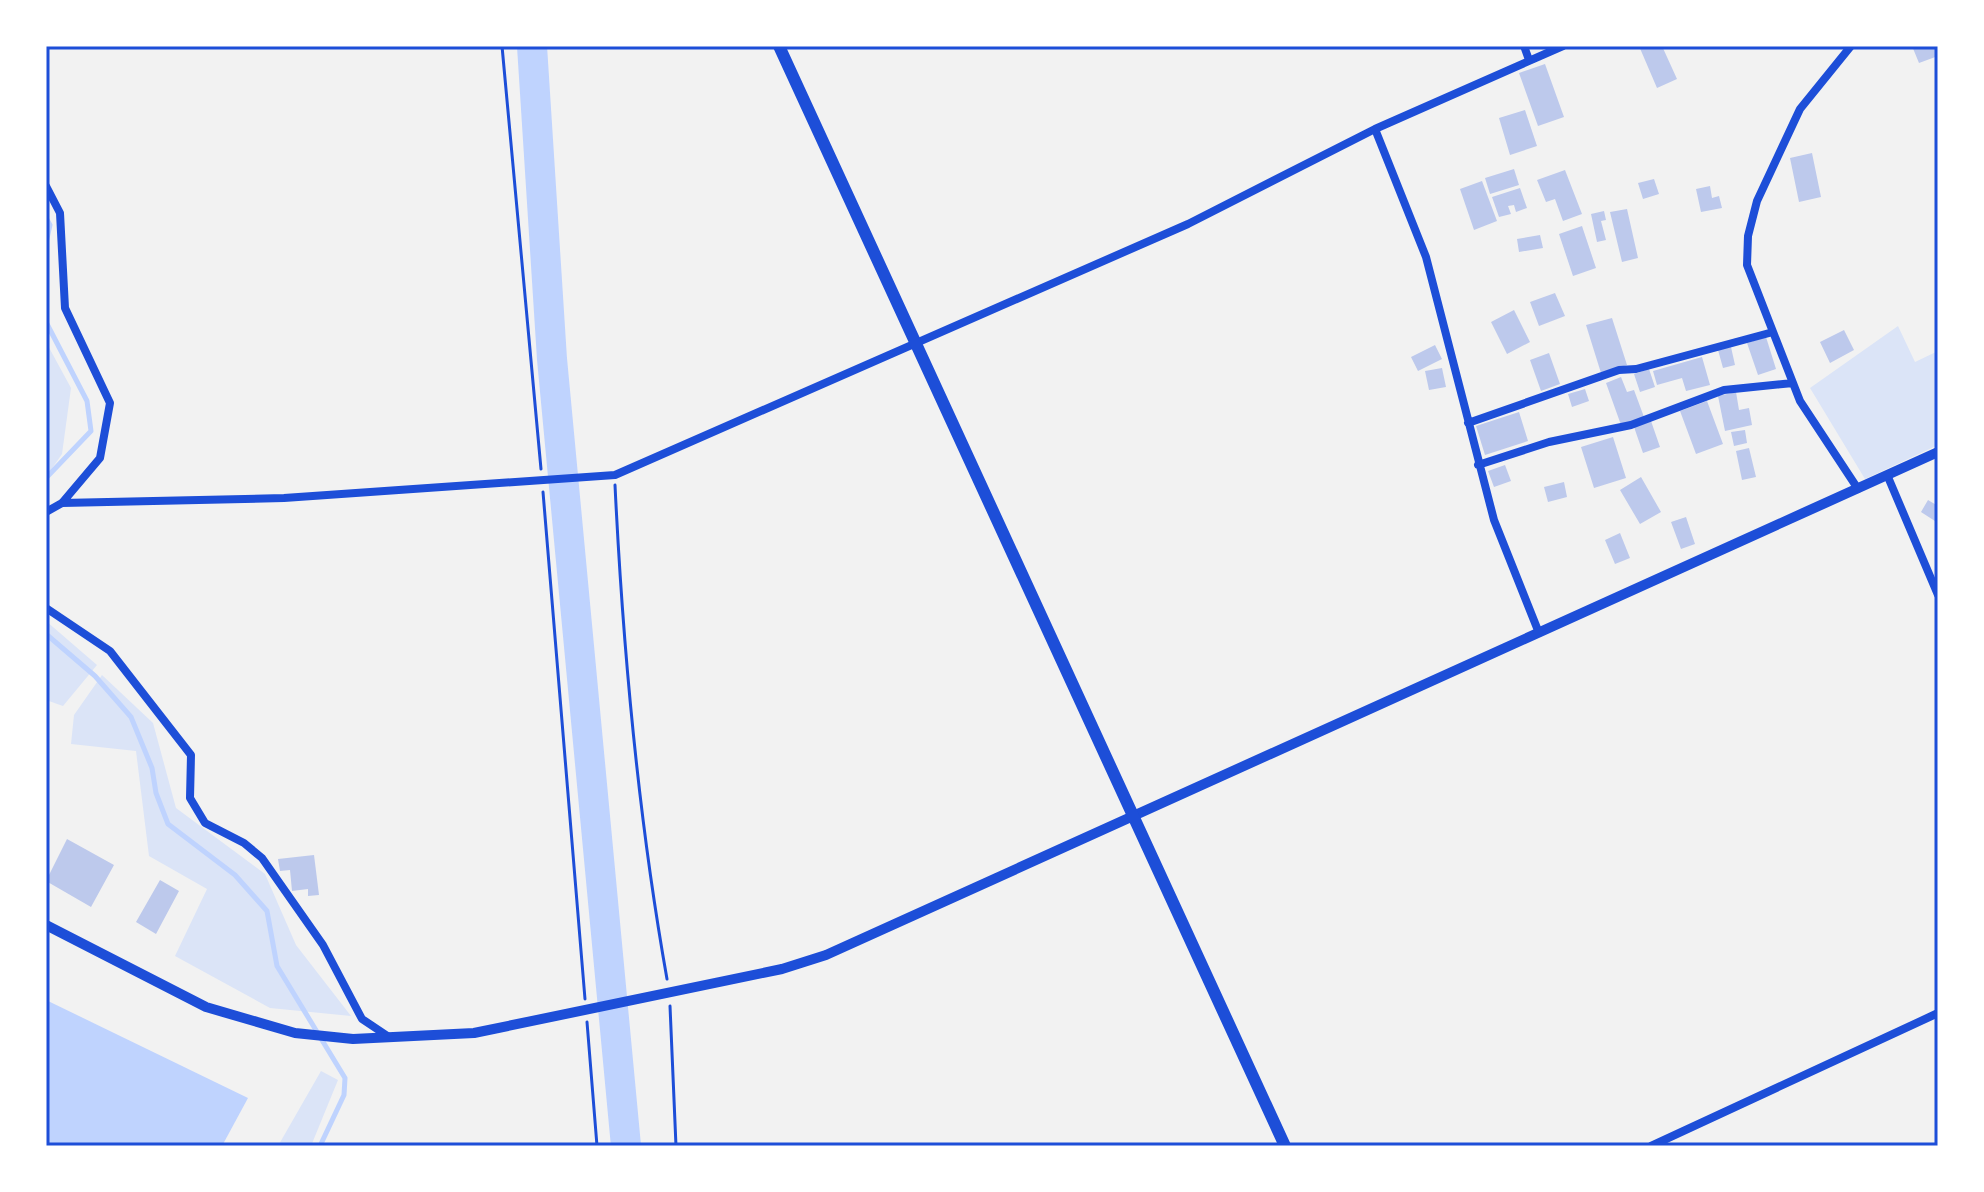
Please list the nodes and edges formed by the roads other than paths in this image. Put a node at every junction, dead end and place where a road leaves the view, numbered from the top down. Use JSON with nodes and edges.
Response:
{"nodes":[{"id":1,"x":779,"y":46,"type":"edge"},
{"id":2,"x":1524,"y":46,"type":"edge"},
{"id":3,"x":1563,"y":46,"type":"edge"},
{"id":4,"x":1851,"y":46,"type":"edge"},
{"id":5,"x":1529,"y":60,"type":"junction"},
{"id":6,"x":1375,"y":129,"type":"junction"},
{"id":7,"x":46,"y":186,"type":"edge"},
{"id":8,"x":1773,"y":332,"type":"junction"},
{"id":9,"x":915,"y":342,"type":"junction"},
{"id":10,"x":1793,"y":383,"type":"junction"},
{"id":11,"x":1468,"y":423,"type":"junction"},
{"id":12,"x":1938,"y":452,"type":"edge"},
{"id":13,"x":1478,"y":465,"type":"junction"},
{"id":14,"x":1888,"y":477,"type":"junction"},
{"id":15,"x":1858,"y":489,"type":"junction"},
{"id":16,"x":62,"y":503,"type":"junction"},
{"id":17,"x":46,"y":512,"type":"edge"},
{"id":18,"x":1938,"y":595,"type":"edge"},
{"id":19,"x":46,"y":608,"type":"edge"},
{"id":20,"x":1539,"y":633,"type":"junction"},
{"id":21,"x":1133,"y":815,"type":"junction"},
{"id":22,"x":46,"y":925,"type":"edge"},
{"id":23,"x":1938,"y":1013,"type":"edge"},
{"id":24,"x":389,"y":1037,"type":"junction"},
{"id":25,"x":1285,"y":1146,"type":"edge"},
{"id":26,"x":1651,"y":1146,"type":"edge"}],
"edges":[{"from":1,"to":9,"type":"main road"},
{"from":2,"to":5,"type":"street"},
{"from":3,"to":5,"type":"street"},
{"from":4,"to":8,"type":"street"},
{"from":5,"to":6,"type":"street"},
{"from":6,"to":9,"type":"street"},
{"from":6,"to":11,"type":"street"},
{"from":7,"to":16,"type":"street"},
{"from":8,"to":10,"type":"street"},
{"from":8,"to":11,"type":"street"},
{"from":9,"to":16,"type":"street"},
{"from":9,"to":21,"type":"main road"},
{"from":10,"to":13,"type":"street"},
{"from":10,"to":15,"type":"street"},
{"from":11,"to":13,"type":"street"},
{"from":12,"to":14,"type":"street"},
{"from":13,"to":20,"type":"street"},
{"from":14,"to":15,"type":"street"},
{"from":14,"to":18,"type":"street"},
{"from":15,"to":20,"type":"street"},
{"from":16,"to":17,"type":"street"},
{"from":19,"to":24,"type":"street"},
{"from":20,"to":21,"type":"street"},
{"from":21,"to":24,"type":"street"},
{"from":21,"to":25,"type":"main road"},
{"from":22,"to":24,"type":"street"},
{"from":23,"to":26,"type":"street"}]}
